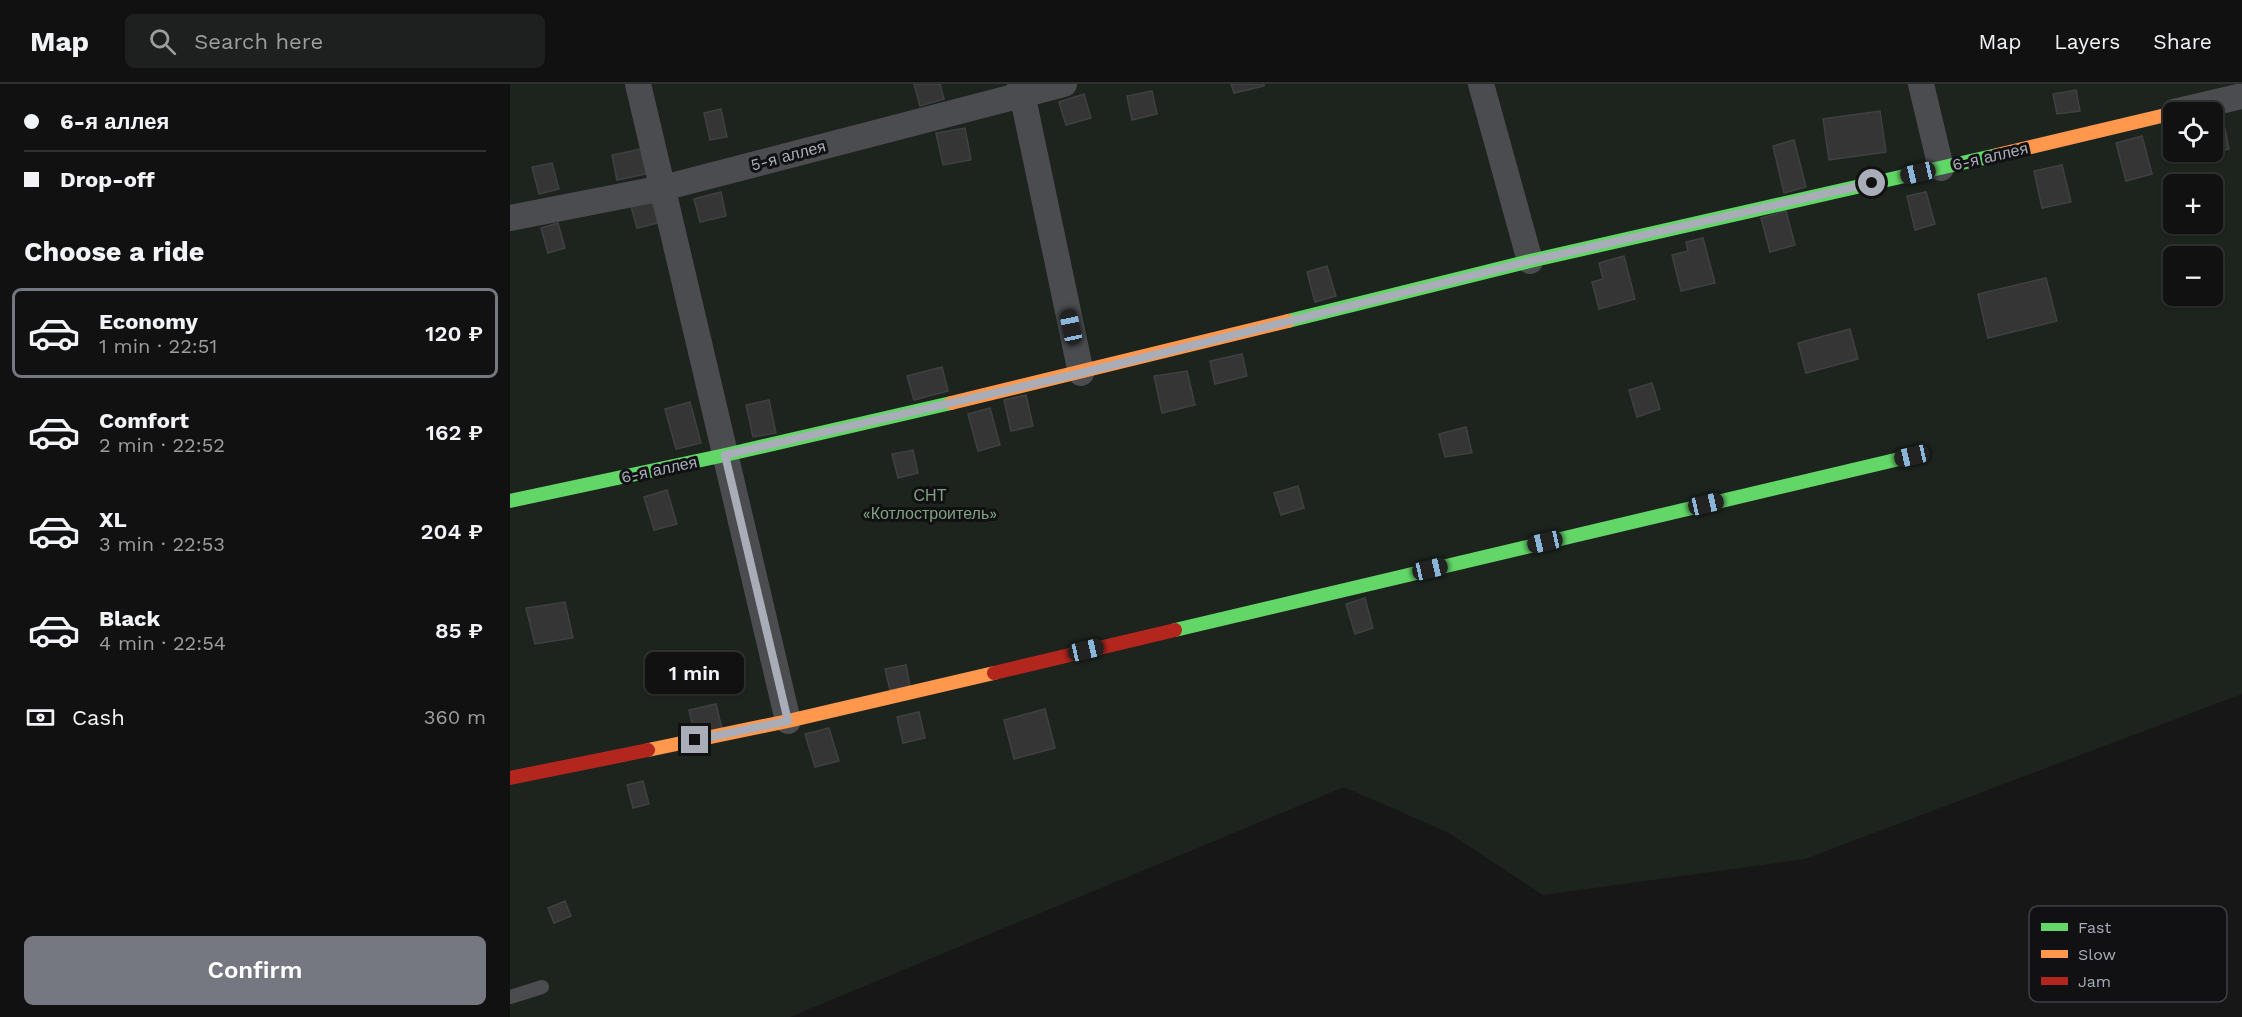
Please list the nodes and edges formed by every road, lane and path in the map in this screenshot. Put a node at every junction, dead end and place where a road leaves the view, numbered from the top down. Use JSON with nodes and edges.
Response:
{"nodes":[{"id":1,"x":638,"y":84,"type":"edge"},
{"id":2,"x":1064,"y":84,"type":"edge"},
{"id":3,"x":1481,"y":84,"type":"edge"},
{"id":4,"x":1921,"y":84,"type":"edge"},
{"id":5,"x":1021,"y":89,"type":"edge"},
{"id":6,"x":2242,"y":96,"type":"edge"},
{"id":7,"x":2218,"y":102,"type":"edge"},
{"id":8,"x":2163,"y":116,"type":"edge"},
{"id":9,"x":1941,"y":168,"type":"junction"},
{"id":10,"x":663,"y":188,"type":"junction"},
{"id":11,"x":510,"y":218,"type":"edge"},
{"id":12,"x":1530,"y":261,"type":"junction"},
{"id":13,"x":1081,"y":373,"type":"junction"},
{"id":14,"x":725,"y":455,"type":"junction"},
{"id":15,"x":1912,"y":456,"type":"dead end"},
{"id":16,"x":510,"y":501,"type":"edge"},
{"id":17,"x":788,"y":721,"type":"junction"},
{"id":18,"x":510,"y":778,"type":"edge"},
{"id":19,"x":542,"y":987,"type":"dead end"},
{"id":20,"x":510,"y":997,"type":"edge"}],
"edges":[{"from":1,"to":10,"type":"street"},
{"from":2,"to":5,"type":"street","name":"5-я аллея"},
{"from":3,"to":12,"type":"street"},
{"from":4,"to":9,"type":"street"},
{"from":5,"to":10,"type":"street","name":"5-я аллея"},
{"from":5,"to":13,"type":"street"},
{"from":6,"to":7,"type":"street","name":"6-я аллея"},
{"from":8,"to":9,"type":"street","name":"6-я аллея"},
{"from":9,"to":12,"type":"street","name":"6-я аллея"},
{"from":10,"to":11,"type":"street","name":"5-я аллея"},
{"from":10,"to":14,"type":"street"},
{"from":12,"to":13,"type":"street","name":"6-я аллея"},
{"from":13,"to":14,"type":"street","name":"6-я аллея"},
{"from":14,"to":16,"type":"street","name":"6-я аллея"},
{"from":14,"to":17,"type":"street"},
{"from":15,"to":17,"type":"street"},
{"from":17,"to":18,"type":"street"},
{"from":19,"to":20,"type":"lane"}]}
